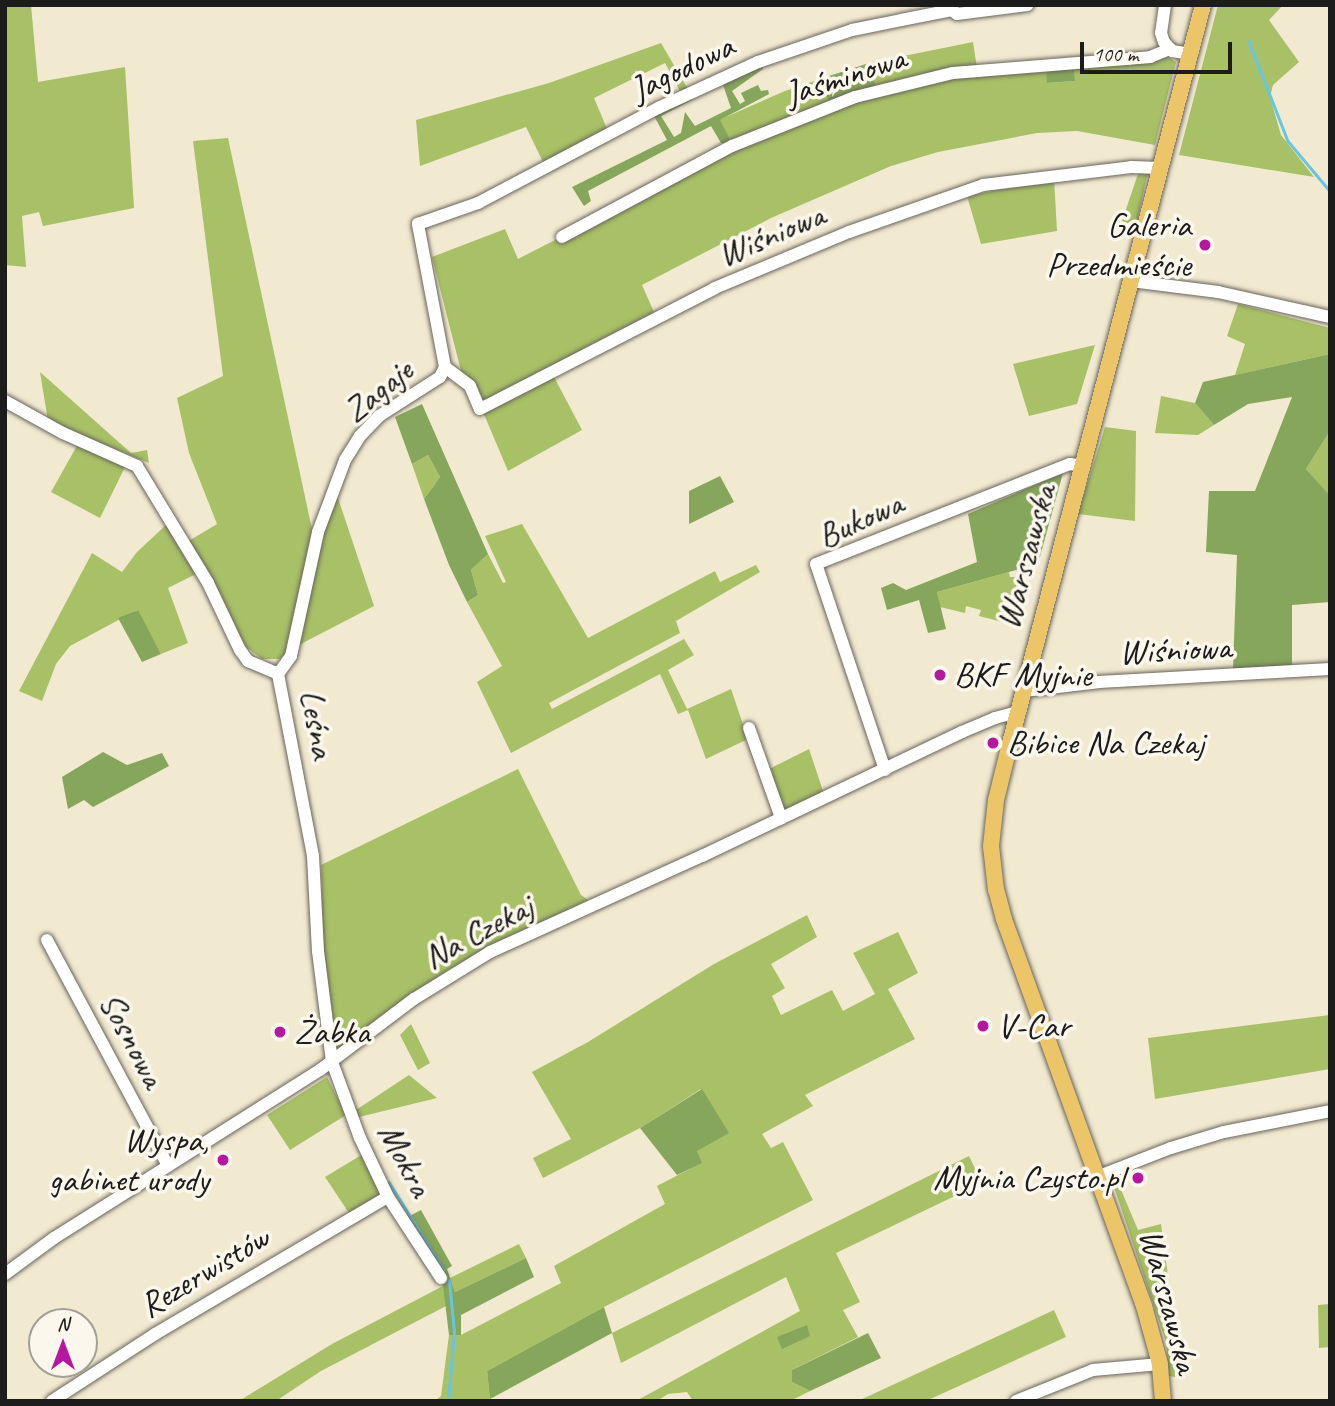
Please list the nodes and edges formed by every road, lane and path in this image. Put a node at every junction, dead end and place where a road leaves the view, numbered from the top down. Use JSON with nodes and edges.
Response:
{"nodes":[{"id":1,"x":1027,"y":5,"type":"edge"},
{"id":2,"x":1165,"y":5,"type":"edge"},
{"id":3,"x":1203,"y":5,"type":"edge"},
{"id":4,"x":1170,"y":49,"type":"junction"},
{"id":5,"x":1191,"y":54,"type":"junction"},
{"id":6,"x":1161,"y":168,"type":"junction"},
{"id":7,"x":418,"y":224,"type":"joint"},
{"id":8,"x":562,"y":237,"type":"dead end"},
{"id":9,"x":1131,"y":281,"type":"junction"},
{"id":10,"x":1330,"y":317,"type":"edge"},
{"id":11,"x":444,"y":367,"type":"junction"},
{"id":12,"x":5,"y":401,"type":"edge"},
{"id":13,"x":1082,"y":466,"type":"junction"},
{"id":14,"x":1330,"y":669,"type":"edge"},
{"id":15,"x":278,"y":674,"type":"junction"},
{"id":16,"x":1024,"y":691,"type":"junction"},
{"id":17,"x":1018,"y":712,"type":"junction"},
{"id":18,"x":749,"y":728,"type":"dead end"},
{"id":19,"x":884,"y":770,"type":"junction"},
{"id":20,"x":781,"y":818,"type":"junction"},
{"id":21,"x":47,"y":940,"type":"dead end"},
{"id":22,"x":332,"y":1062,"type":"junction"},
{"id":23,"x":1330,"y":1111,"type":"edge"},
{"id":24,"x":168,"y":1167,"type":"junction"},
{"id":25,"x":1098,"y":1176,"type":"junction"},
{"id":26,"x":388,"y":1197,"type":"junction"},
{"id":27,"x":5,"y":1274,"type":"edge"},
{"id":28,"x":441,"y":1278,"type":"dead end"},
{"id":29,"x":1160,"y":1364,"type":"junction"},
{"id":30,"x":52,"y":1401,"type":"edge"},
{"id":31,"x":1016,"y":1401,"type":"edge"},
{"id":32,"x":1163,"y":1401,"type":"edge"}],
"edges":[{"from":1,"to":7,"type":"street","name":"Jagodowa"},
{"from":2,"to":4,"type":"street"},
{"from":3,"to":5,"type":"main road","name":"Warszawska"},
{"from":4,"to":5,"type":"street"},
{"from":4,"to":8,"type":"street","name":"Jaśminowa"},
{"from":5,"to":6,"type":"main road","name":"Warszawska"},
{"from":6,"to":9,"type":"main road","name":"Warszawska"},
{"from":6,"to":11,"type":"street","name":"Wiśniowa"},
{"from":7,"to":11,"type":"street","name":"Zagaje"},
{"from":9,"to":10,"type":"street"},
{"from":9,"to":13,"type":"main road","name":"Warszawska"},
{"from":11,"to":15,"type":"street","name":"Zagaje"},
{"from":12,"to":15,"type":"street","name":"Leśna"},
{"from":13,"to":16,"type":"main road","name":"Warszawska"},
{"from":13,"to":19,"type":"street","name":"Bukowa"},
{"from":14,"to":16,"type":"street","name":"Wiśniowa"},
{"from":15,"to":22,"type":"street","name":"Leśna"},
{"from":16,"to":17,"type":"main road","name":"Warszawska"},
{"from":17,"to":19,"type":"street","name":"Na Czekaj"},
{"from":17,"to":25,"type":"main road","name":"Warszawska"},
{"from":18,"to":20,"type":"street"},
{"from":19,"to":20,"type":"street","name":"Na Czekaj"},
{"from":20,"to":22,"type":"street","name":"Na Czekaj"},
{"from":21,"to":24,"type":"street","name":"Sosnowa"},
{"from":22,"to":24,"type":"street","name":"Na Czekaj"},
{"from":22,"to":26,"type":"street","name":"Mokra"},
{"from":23,"to":25,"type":"street"},
{"from":24,"to":27,"type":"street","name":"Na Czekaj"},
{"from":25,"to":29,"type":"main road","name":"Warszawska"},
{"from":26,"to":28,"type":"street","name":"Mokra"},
{"from":26,"to":30,"type":"street","name":"Rezerwistów"},
{"from":29,"to":31,"type":"street"},
{"from":29,"to":32,"type":"main road","name":"Warszawska"}]}
